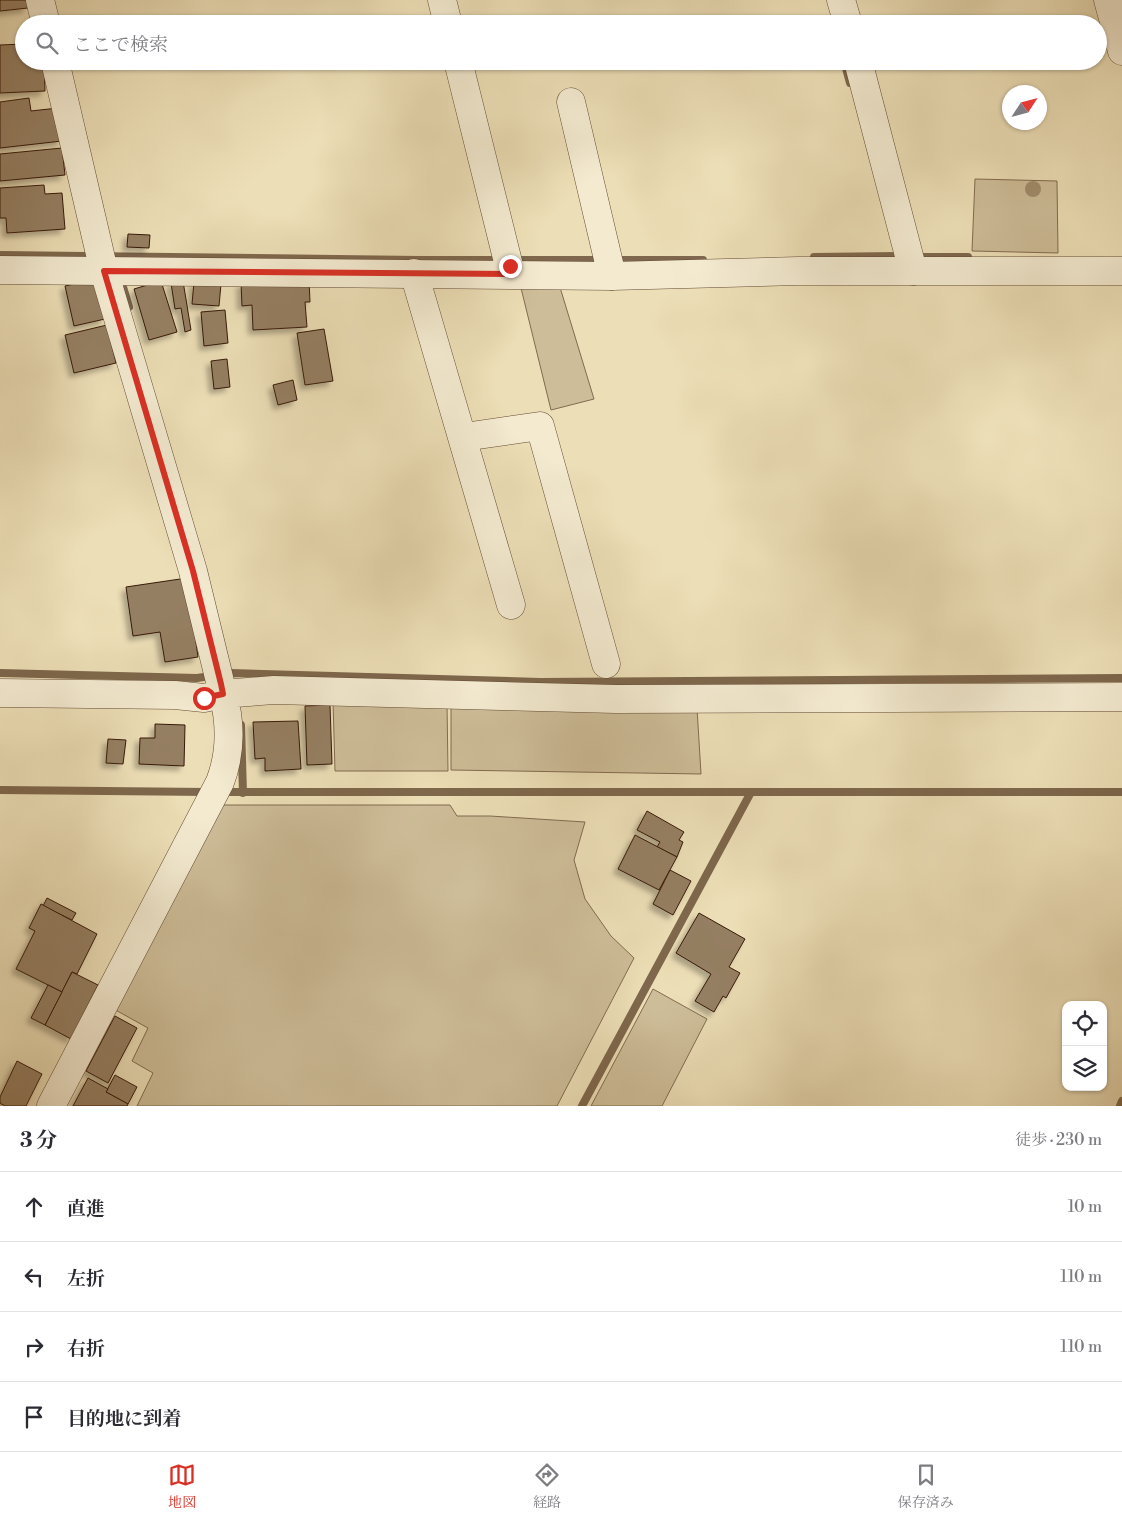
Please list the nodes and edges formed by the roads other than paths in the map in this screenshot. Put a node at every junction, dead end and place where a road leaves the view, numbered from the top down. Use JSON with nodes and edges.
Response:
{"nodes":[{"id":1,"x":40,"y":0,"type":"edge"},
{"id":2,"x":442,"y":0,"type":"edge"},
{"id":3,"x":841,"y":0,"type":"edge"},
{"id":4,"x":1108,"y":0,"type":"edge"},
{"id":5,"x":44,"y":15,"type":"edge"},
{"id":6,"x":446,"y":15,"type":"edge"},
{"id":7,"x":845,"y":15,"type":"edge"},
{"id":8,"x":1122,"y":51,"type":"edge"},
{"id":9,"x":57,"y":70,"type":"edge"},
{"id":10,"x":460,"y":70,"type":"edge"},
{"id":11,"x":860,"y":70,"type":"edge"},
{"id":12,"x":570,"y":102,"type":"dead end"},
{"id":13,"x":509,"y":264,"type":"junction"},
{"id":14,"x":108,"y":265,"type":"junction"},
{"id":15,"x":610,"y":267,"type":"junction"},
{"id":16,"x":0,"y":270,"type":"edge"},
{"id":17,"x":913,"y":271,"type":"junction"},
{"id":18,"x":1122,"y":271,"type":"edge"},
{"id":19,"x":414,"y":273,"type":"junction"},
{"id":20,"x":464,"y":438,"type":"junction"},
{"id":21,"x":511,"y":605,"type":"dead end"},
{"id":22,"x":606,"y":664,"type":"dead end"},
{"id":23,"x":226,"y":685,"type":"junction"},
{"id":24,"x":0,"y":693,"type":"edge"},
{"id":25,"x":1122,"y":697,"type":"edge"},
{"id":26,"x":51,"y":1106,"type":"edge"}],
"edges":[{"from":1,"to":5,"type":"street"},
{"from":2,"to":6,"type":"street"},
{"from":3,"to":7,"type":"street"},
{"from":4,"to":8,"type":"street"},
{"from":9,"to":14,"type":"street"},
{"from":10,"to":13,"type":"street"},
{"from":11,"to":17,"type":"street"},
{"from":12,"to":15,"type":"street"},
{"from":13,"to":15,"type":"street"},
{"from":13,"to":19,"type":"street"},
{"from":14,"to":16,"type":"street"},
{"from":14,"to":19,"type":"street"},
{"from":14,"to":23,"type":"street"},
{"from":15,"to":17,"type":"street"},
{"from":17,"to":18,"type":"street"},
{"from":19,"to":20,"type":"street"},
{"from":20,"to":21,"type":"street"},
{"from":20,"to":22,"type":"street"},
{"from":23,"to":24,"type":"street"},
{"from":23,"to":25,"type":"street"},
{"from":23,"to":26,"type":"street"}]}
